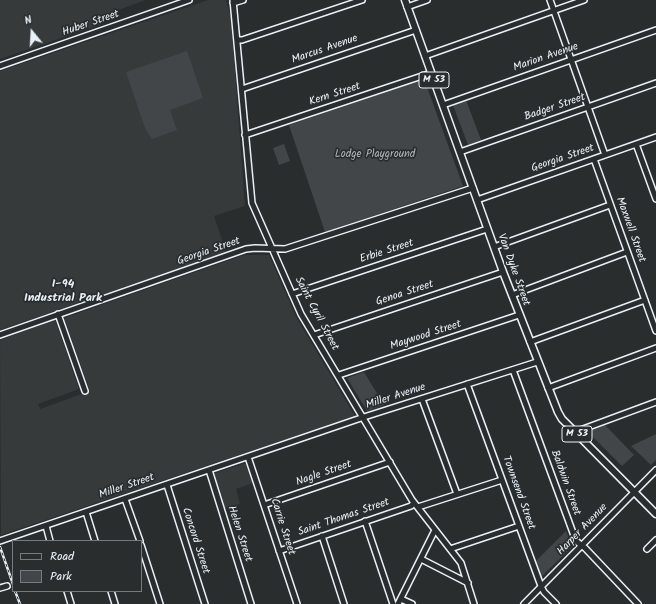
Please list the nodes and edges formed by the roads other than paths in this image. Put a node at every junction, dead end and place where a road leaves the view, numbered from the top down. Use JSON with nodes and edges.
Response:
{"nodes":[{"id":1,"x":189,"y":0,"type":"edge"},
{"id":2,"x":243,"y":0,"type":"edge"},
{"id":3,"x":362,"y":0,"type":"edge"},
{"id":4,"x":405,"y":0,"type":"edge"},
{"id":5,"x":427,"y":0,"type":"edge"},
{"id":6,"x":550,"y":0,"type":"edge"},
{"id":7,"x":584,"y":0,"type":"edge"},
{"id":8,"x":233,"y":2,"type":"edge"},
{"id":9,"x":407,"y":7,"type":"junction"},
{"id":10,"x":554,"y":11,"type":"junction"},
{"id":11,"x":416,"y":30,"type":"junction"},
{"id":12,"x":656,"y":30,"type":"edge"},
{"id":13,"x":237,"y":40,"type":"junction"},
{"id":14,"x":425,"y":56,"type":"junction"},
{"id":15,"x":571,"y":60,"type":"junction"},
{"id":16,"x":0,"y":66,"type":"edge"},
{"id":17,"x":431,"y":73,"type":"junction"},
{"id":18,"x":656,"y":84,"type":"edge"},
{"id":19,"x":242,"y":89,"type":"junction"},
{"id":20,"x":442,"y":104,"type":"junction"},
{"id":21,"x":588,"y":107,"type":"junction"},
{"id":22,"x":245,"y":135,"type":"junction"},
{"id":23,"x":656,"y":137,"type":"edge"},
{"id":24,"x":636,"y":144,"type":"junction"},
{"id":25,"x":460,"y":152,"type":"junction"},
{"id":26,"x":605,"y":155,"type":"junction"},
{"id":27,"x":594,"y":159,"type":"junction"},
{"id":28,"x":472,"y":188,"type":"junction"},
{"id":29,"x":656,"y":199,"type":"edge"},
{"id":30,"x":477,"y":200,"type":"junction"},
{"id":31,"x":610,"y":205,"type":"junction"},
{"id":32,"x":487,"y":229,"type":"junction"},
{"id":33,"x":494,"y":247,"type":"junction"},
{"id":34,"x":272,"y":250,"type":"junction"},
{"id":35,"x":627,"y":252,"type":"junction"},
{"id":36,"x":503,"y":272,"type":"junction"},
{"id":37,"x":292,"y":294,"type":"junction"},
{"id":38,"x":512,"y":295,"type":"junction"},
{"id":39,"x":645,"y":300,"type":"junction"},
{"id":40,"x":58,"y":314,"type":"junction"},
{"id":41,"x":520,"y":315,"type":"junction"},
{"id":42,"x":656,"y":331,"type":"edge"},
{"id":43,"x":0,"y":335,"type":"edge"},
{"id":44,"x":314,"y":335,"type":"junction"},
{"id":45,"x":530,"y":342,"type":"junction"},
{"id":46,"x":656,"y":348,"type":"edge"},
{"id":47,"x":538,"y":362,"type":"junction"},
{"id":48,"x":513,"y":370,"type":"junction"},
{"id":49,"x":339,"y":375,"type":"junction"},
{"id":50,"x":467,"y":384,"type":"junction"},
{"id":51,"x":548,"y":388,"type":"junction"},
{"id":52,"x":85,"y":391,"type":"dead end"},
{"id":53,"x":422,"y":399,"type":"junction"},
{"id":54,"x":656,"y":402,"type":"edge"},
{"id":55,"x":364,"y":417,"type":"junction"},
{"id":56,"x":575,"y":432,"type":"junction"},
{"id":57,"x":261,"y":452,"type":"joint"},
{"id":58,"x":248,"y":457,"type":"junction"},
{"id":59,"x":390,"y":462,"type":"junction"},
{"id":60,"x":208,"y":470,"type":"junction"},
{"id":61,"x":656,"y":470,"type":"edge"},
{"id":62,"x":502,"y":480,"type":"junction"},
{"id":63,"x":166,"y":485,"type":"junction"},
{"id":64,"x":634,"y":492,"type":"junction"},
{"id":65,"x":457,"y":494,"type":"junction"},
{"id":66,"x":125,"y":499,"type":"junction"},
{"id":67,"x":264,"y":504,"type":"junction"},
{"id":68,"x":416,"y":505,"type":"junction"},
{"id":69,"x":86,"y":512,"type":"junction"},
{"id":70,"x":656,"y":514,"type":"edge"},
{"id":71,"x":365,"y":521,"type":"junction"},
{"id":72,"x":46,"y":526,"type":"junction"},
{"id":73,"x":519,"y":526,"type":"junction"},
{"id":74,"x":435,"y":530,"type":"junction"},
{"id":75,"x":322,"y":536,"type":"junction"},
{"id":76,"x":50,"y":540,"type":"edge"},
{"id":77,"x":95,"y":540,"type":"edge"},
{"id":78,"x":140,"y":540,"type":"edge"},
{"id":79,"x":656,"y":540,"type":"edge"},
{"id":80,"x":0,"y":541,"type":"edge"},
{"id":81,"x":581,"y":546,"type":"junction"},
{"id":82,"x":142,"y":548,"type":"edge"},
{"id":83,"x":450,"y":549,"type":"junction"},
{"id":84,"x":647,"y":549,"type":"dead end"},
{"id":85,"x":279,"y":551,"type":"junction"},
{"id":86,"x":421,"y":559,"type":"junction"},
{"id":87,"x":468,"y":583,"type":"junction"},
{"id":88,"x":7,"y":586,"type":"dead end"},
{"id":89,"x":541,"y":586,"type":"junction"},
{"id":90,"x":0,"y":588,"type":"edge"},
{"id":91,"x":67,"y":592,"type":"edge"},
{"id":92,"x":111,"y":592,"type":"edge"},
{"id":93,"x":401,"y":598,"type":"junction"},
{"id":94,"x":71,"y":604,"type":"edge"},
{"id":95,"x":115,"y":604,"type":"edge"},
{"id":96,"x":160,"y":604,"type":"edge"},
{"id":97,"x":205,"y":604,"type":"edge"},
{"id":98,"x":251,"y":604,"type":"edge"},
{"id":99,"x":297,"y":604,"type":"edge"},
{"id":100,"x":344,"y":604,"type":"edge"},
{"id":101,"x":393,"y":604,"type":"edge"},
{"id":102,"x":398,"y":604,"type":"edge"},
{"id":103,"x":412,"y":604,"type":"edge"},
{"id":104,"x":474,"y":604,"type":"edge"},
{"id":105,"x":524,"y":604,"type":"edge"},
{"id":106,"x":556,"y":604,"type":"edge"},
{"id":107,"x":638,"y":604,"type":"edge"}],
"edges":[{"from":1,"to":16,"type":"street","name":"Huber Street"},
{"from":2,"to":8,"type":"street"},
{"from":3,"to":13,"type":"street"},
{"from":4,"to":9,"type":"main road","name":"Van Dyke Street","number":"M 53"},
{"from":5,"to":9,"type":"street"},
{"from":6,"to":10,"type":"street"},
{"from":7,"to":10,"type":"street"},
{"from":8,"to":13,"type":"street","name":"Saint Cyril Street"},
{"from":9,"to":11,"type":"main road","name":"Van Dyke Street","number":"M 53"},
{"from":10,"to":14,"type":"street"},
{"from":10,"to":15,"type":"street"},
{"from":11,"to":14,"type":"main road","name":"Van Dyke Street","number":"M 53"},
{"from":11,"to":19,"type":"street","name":"Marcus Avenue"},
{"from":12,"to":15,"type":"street","name":"Marion Avenue"},
{"from":13,"to":19,"type":"street","name":"Saint Cyril Street"},
{"from":14,"to":17,"type":"main road","name":"Van Dyke Street","number":"M 53"},
{"from":15,"to":20,"type":"street","name":"Marion Avenue"},
{"from":15,"to":21,"type":"street"},
{"from":17,"to":20,"type":"main road","name":"Van Dyke Street","number":"M 53"},
{"from":17,"to":22,"type":"street","name":"Kern Street"},
{"from":18,"to":21,"type":"street","name":"Badger Street"},
{"from":19,"to":22,"type":"street","name":"Saint Cyril Street"},
{"from":20,"to":25,"type":"main road","name":"Van Dyke Street","number":"M 53"},
{"from":21,"to":25,"type":"street","name":"Badger Street"},
{"from":21,"to":26,"type":"street"},
{"from":22,"to":34,"type":"street","name":"Saint Cyril Street"},
{"from":23,"to":24,"type":"street","name":"Georgia Street"},
{"from":24,"to":26,"type":"street","name":"Georgia Street"},
{"from":24,"to":29,"type":"street"},
{"from":25,"to":28,"type":"main road","name":"Van Dyke Street","number":"M 53"},
{"from":26,"to":27,"type":"street","name":"Georgia Street"},
{"from":27,"to":30,"type":"street","name":"Georgia Street"},
{"from":27,"to":31,"type":"street","name":"Maxwell Street"},
{"from":28,"to":30,"type":"main road","name":"Van Dyke Street","number":"M 53"},
{"from":28,"to":34,"type":"street","name":"Georgia Street"},
{"from":30,"to":32,"type":"main road","name":"Van Dyke Street","number":"M 53"},
{"from":31,"to":33,"type":"street"},
{"from":31,"to":35,"type":"street","name":"Maxwell Street"},
{"from":32,"to":33,"type":"main road","name":"Van Dyke Street","number":"M 53"},
{"from":32,"to":37,"type":"street","name":"Erbie Street"},
{"from":33,"to":36,"type":"main road","name":"Van Dyke Street","number":"M 53"},
{"from":34,"to":37,"type":"street","name":"Saint Cyril Street"},
{"from":34,"to":40,"type":"street","name":"Georgia Street"},
{"from":35,"to":38,"type":"street"},
{"from":35,"to":39,"type":"street","name":"Maxwell Street"},
{"from":36,"to":38,"type":"main road","name":"Van Dyke Street","number":"M 53"},
{"from":36,"to":44,"type":"street","name":"Genoa Street"},
{"from":37,"to":44,"type":"street","name":"Saint Cyril Street"},
{"from":38,"to":41,"type":"main road","name":"Van Dyke Street","number":"M 53"},
{"from":39,"to":42,"type":"street","name":"Maxwell Street"},
{"from":39,"to":45,"type":"street"},
{"from":40,"to":43,"type":"street","name":"Georgia Street"},
{"from":40,"to":52,"type":"street"},
{"from":41,"to":45,"type":"main road","name":"Van Dyke Street","number":"M 53"},
{"from":41,"to":49,"type":"street","name":"Maywood Street"},
{"from":44,"to":49,"type":"street","name":"Saint Cyril Street"},
{"from":45,"to":47,"type":"main road","name":"Van Dyke Street","number":"M 53"},
{"from":46,"to":51,"type":"street"},
{"from":47,"to":48,"type":"street","name":"Miller Avenue"},
{"from":47,"to":51,"type":"main road","name":"Van Dyke Street","number":"M 53"},
{"from":48,"to":50,"type":"street","name":"Miller Avenue"},
{"from":48,"to":81,"type":"street","name":"Baldwin Street"},
{"from":49,"to":55,"type":"street","name":"Saint Cyril Street"},
{"from":50,"to":53,"type":"street","name":"Miller Avenue"},
{"from":50,"to":62,"type":"street","name":"Townsend Street"},
{"from":51,"to":56,"type":"main road","name":"Van Dyke Street","number":"M 53"},
{"from":53,"to":55,"type":"street","name":"Miller Avenue"},
{"from":53,"to":65,"type":"street"},
{"from":54,"to":56,"type":"street"},
{"from":55,"to":57,"type":"street","name":"Miller Avenue"},
{"from":55,"to":59,"type":"street","name":"Saint Cyril Street"},
{"from":56,"to":64,"type":"main road","name":"Van Dyke Street","number":"M 53"},
{"from":57,"to":58,"type":"street","name":"Miller Street"},
{"from":58,"to":60,"type":"street","name":"Miller Street"},
{"from":58,"to":67,"type":"street","name":"Carrie Street"},
{"from":59,"to":67,"type":"street","name":"Nagle Street"},
{"from":59,"to":68,"type":"street","name":"Saint Cyril Street"},
{"from":60,"to":63,"type":"street","name":"Miller Street"},
{"from":60,"to":98,"type":"street","name":"Helen Street"},
{"from":61,"to":64,"type":"street","name":"Harper Avenue"},
{"from":62,"to":65,"type":"street","name":"Saint Thomas Street"},
{"from":62,"to":73,"type":"street","name":"Townsend Street"},
{"from":63,"to":66,"type":"street","name":"Miller Street"},
{"from":63,"to":97,"type":"street","name":"Concord Street"},
{"from":64,"to":70,"type":"main road","name":"Van Dyke Street","number":"M 53"},
{"from":64,"to":81,"type":"street","name":"Harper Avenue"},
{"from":65,"to":68,"type":"street","name":"Saint Thomas Street"},
{"from":66,"to":69,"type":"street","name":"Miller Street"},
{"from":66,"to":78,"type":"street"},
{"from":67,"to":85,"type":"street","name":"Carrie Street"},
{"from":68,"to":71,"type":"street","name":"Saint Thomas Street"},
{"from":68,"to":74,"type":"street","name":"Saint Cyril Street"},
{"from":69,"to":72,"type":"street","name":"Miller Street"},
{"from":69,"to":77,"type":"street"},
{"from":71,"to":75,"type":"street","name":"Saint Thomas Street"},
{"from":71,"to":101,"type":"street"},
{"from":72,"to":76,"type":"street"},
{"from":72,"to":80,"type":"street","name":"Miller Street"},
{"from":73,"to":83,"type":"street"},
{"from":73,"to":89,"type":"street","name":"Townsend Street"},
{"from":74,"to":83,"type":"street","name":"Saint Cyril Street"},
{"from":74,"to":86,"type":"street"},
{"from":75,"to":85,"type":"street","name":"Saint Thomas Street"},
{"from":75,"to":100,"type":"street"},
{"from":79,"to":84,"type":"street"},
{"from":81,"to":89,"type":"street","name":"Harper Avenue"},
{"from":81,"to":107,"type":"street","name":"Baldwin Street"},
{"from":82,"to":96,"type":"street"},
{"from":83,"to":87,"type":"street","name":"Saint Cyril Street"},
{"from":85,"to":99,"type":"street","name":"Carrie Street"},
{"from":86,"to":87,"type":"street"},
{"from":86,"to":93,"type":"street"},
{"from":87,"to":104,"type":"street","name":"Saint Cyril Street"},
{"from":88,"to":90,"type":"street"},
{"from":89,"to":105,"type":"street","name":"Harper Avenue"},
{"from":89,"to":106,"type":"street","name":"Townsend Street"},
{"from":91,"to":94,"type":"street"},
{"from":92,"to":95,"type":"street"},
{"from":93,"to":102,"type":"street"},
{"from":93,"to":103,"type":"street"}]}
